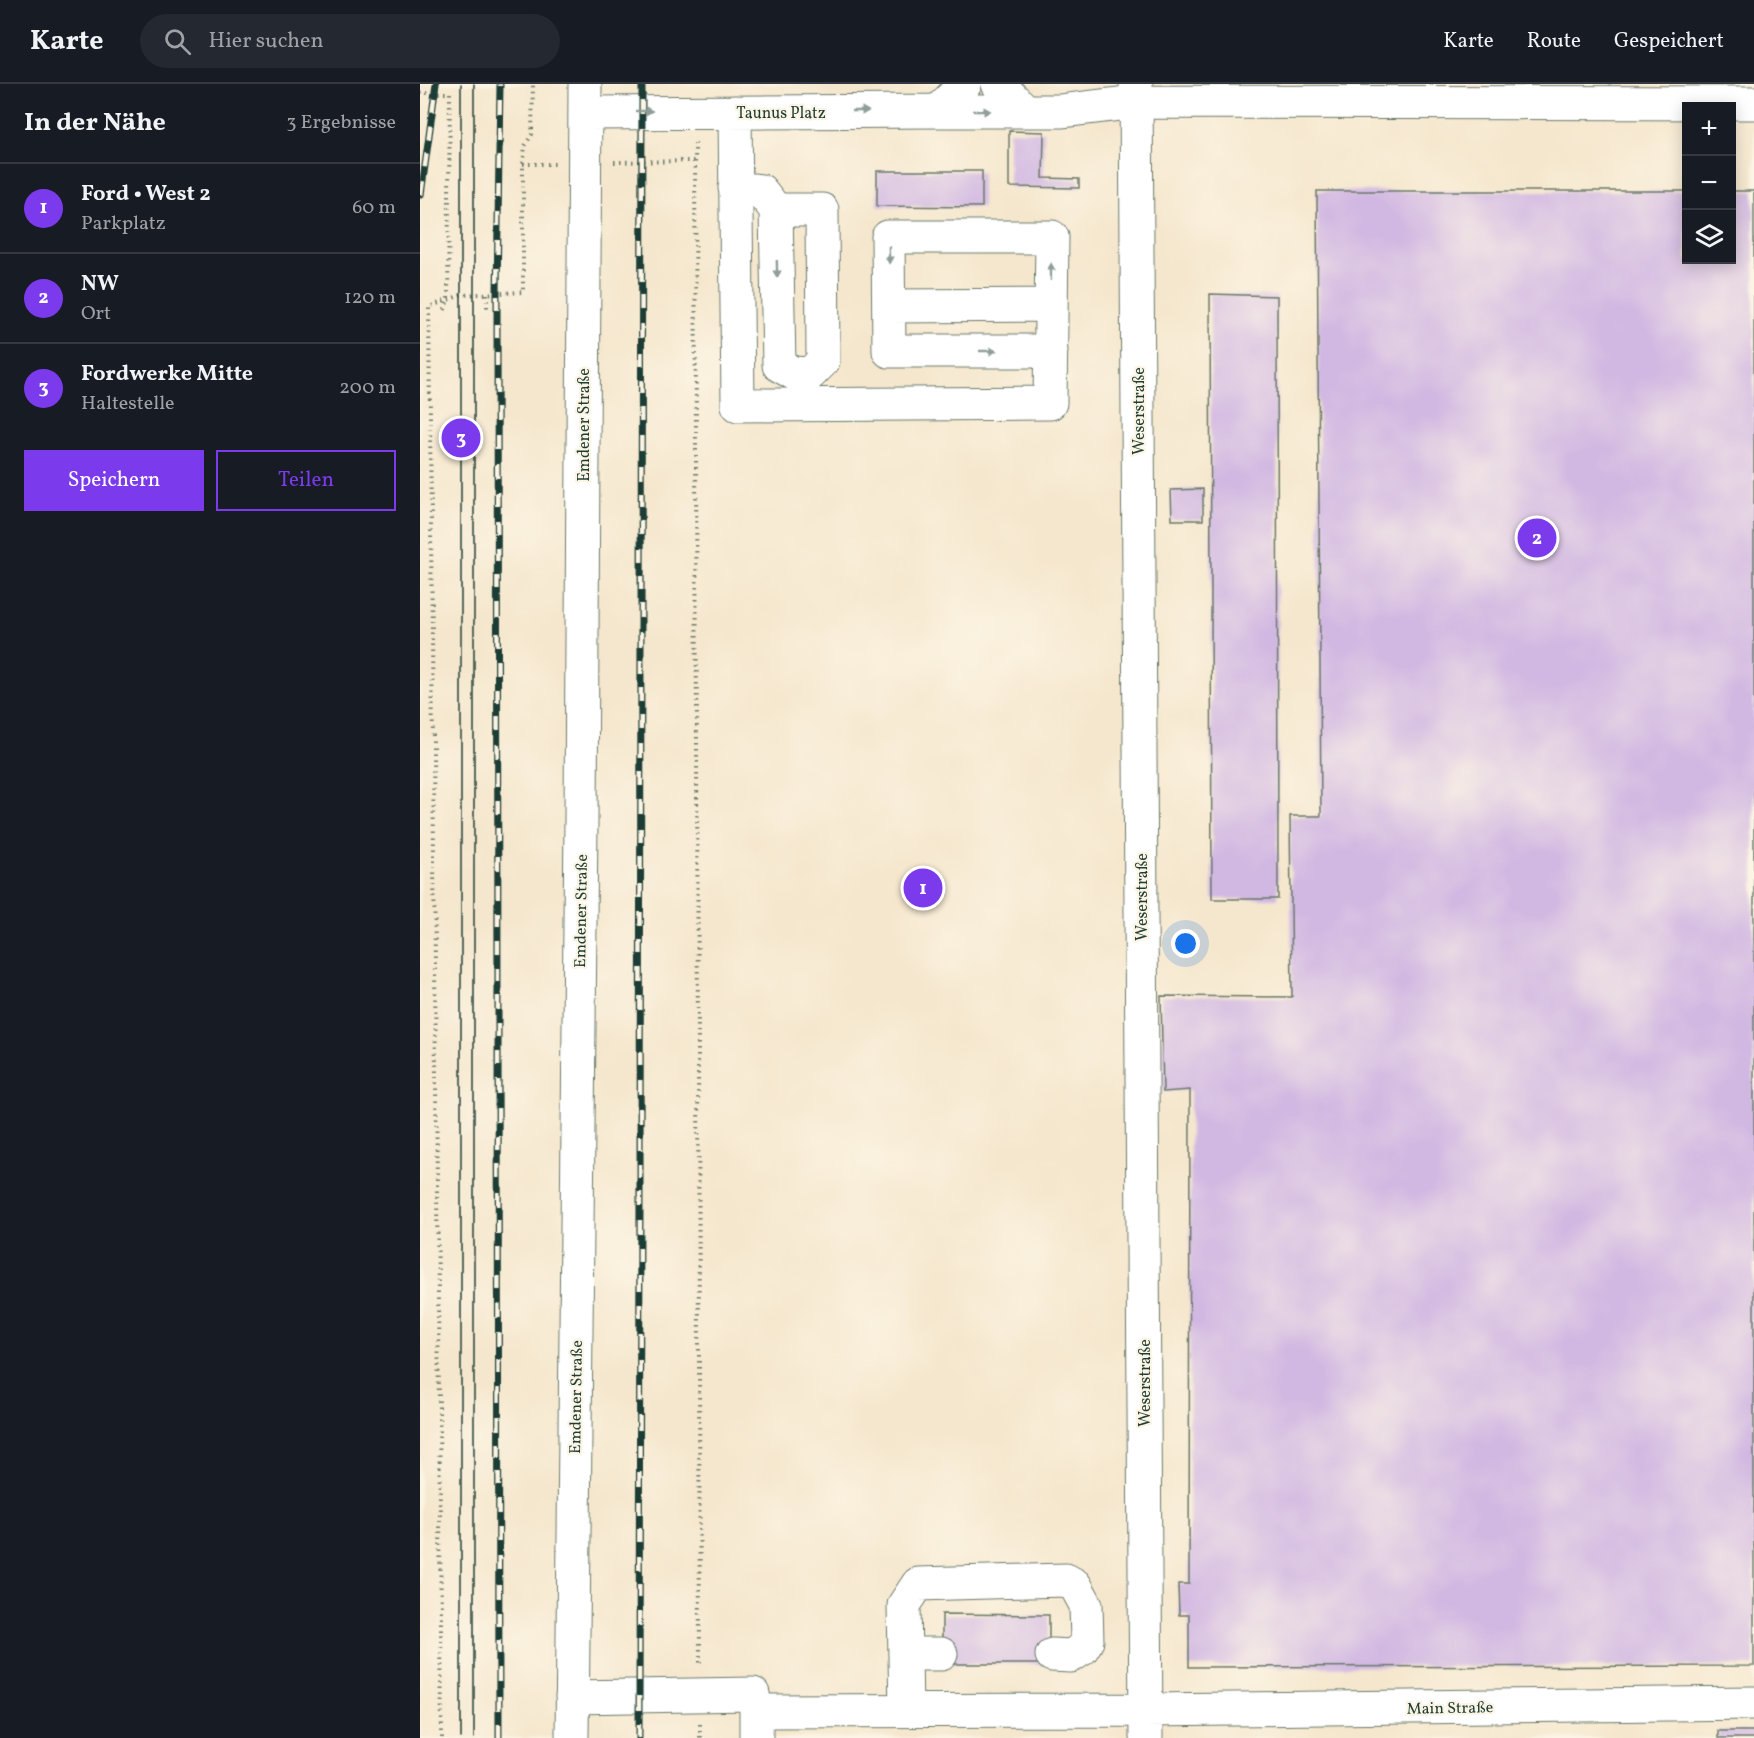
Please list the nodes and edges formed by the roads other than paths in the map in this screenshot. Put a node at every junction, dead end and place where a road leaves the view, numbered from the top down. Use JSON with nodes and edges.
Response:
{"nodes":[{"id":1,"x":965,"y":84,"type":"edge"},
{"id":2,"x":998,"y":84,"type":"edge"},
{"id":3,"x":1136,"y":93,"type":"edge"},
{"id":4,"x":585,"y":98,"type":"edge"},
{"id":5,"x":1754,"y":103,"type":"edge"},
{"id":6,"x":938,"y":111,"type":"junction"},
{"id":7,"x":1026,"y":111,"type":"junction"},
{"id":8,"x":735,"y":112,"type":"junction"},
{"id":9,"x":735,"y":188,"type":"junction"},
{"id":10,"x":776,"y":210,"type":"dead end"},
{"id":11,"x":1051,"y":305,"type":"junction"},
{"id":12,"x":889,"y":306,"type":"junction"},
{"id":13,"x":1051,"y":351,"type":"junction"},
{"id":14,"x":905,"y":1654,"type":"junction"},
{"id":15,"x":941,"y":1654,"type":"dead end"},
{"id":16,"x":1052,"y":1655,"type":"dead end"},
{"id":17,"x":572,"y":1697,"type":"junction"},
{"id":18,"x":1754,"y":1703,"type":"edge"},
{"id":19,"x":906,"y":1710,"type":"junction"},
{"id":20,"x":756,"y":1724,"type":"edge"},
{"id":21,"x":1146,"y":1724,"type":"edge"},
{"id":22,"x":572,"y":1738,"type":"edge"}],
"edges":[{"from":1,"to":6,"type":"street"},
{"from":2,"to":7,"type":"street"},
{"from":3,"to":5,"type":"street","name":"Taunus Platz"},
{"from":3,"to":7,"type":"street","name":"Taunus Platz"},
{"from":3,"to":21,"type":"street","name":"Weserstraße"},
{"from":4,"to":8,"type":"street","name":"Taunus Platz","one_way":true},
{"from":4,"to":17,"type":"street","name":"Emdener Straße"},
{"from":6,"to":7,"type":"street","name":"Taunus Platz","one_way":true},
{"from":8,"to":6,"type":"street","name":"Taunus Platz","one_way":true},
{"from":8,"to":9,"type":"street"},
{"from":9,"to":10,"type":"street"},
{"from":9,"to":13,"type":"street"},
{"from":11,"to":12,"type":"street"},
{"from":11,"to":12,"type":"street","one_way":true},
{"from":11,"to":13,"type":"street"},
{"from":12,"to":13,"type":"street","one_way":true},
{"from":14,"to":15,"type":"street"},
{"from":14,"to":16,"type":"street"},
{"from":14,"to":19,"type":"street"},
{"from":17,"to":20,"type":"street"},
{"from":17,"to":22,"type":"street","name":"Emdener Straße"},
{"from":18,"to":21,"type":"street","name":"Main Straße"},
{"from":19,"to":20,"type":"street","name":"Main Straße"},
{"from":19,"to":21,"type":"street","name":"Main Straße"}]}
